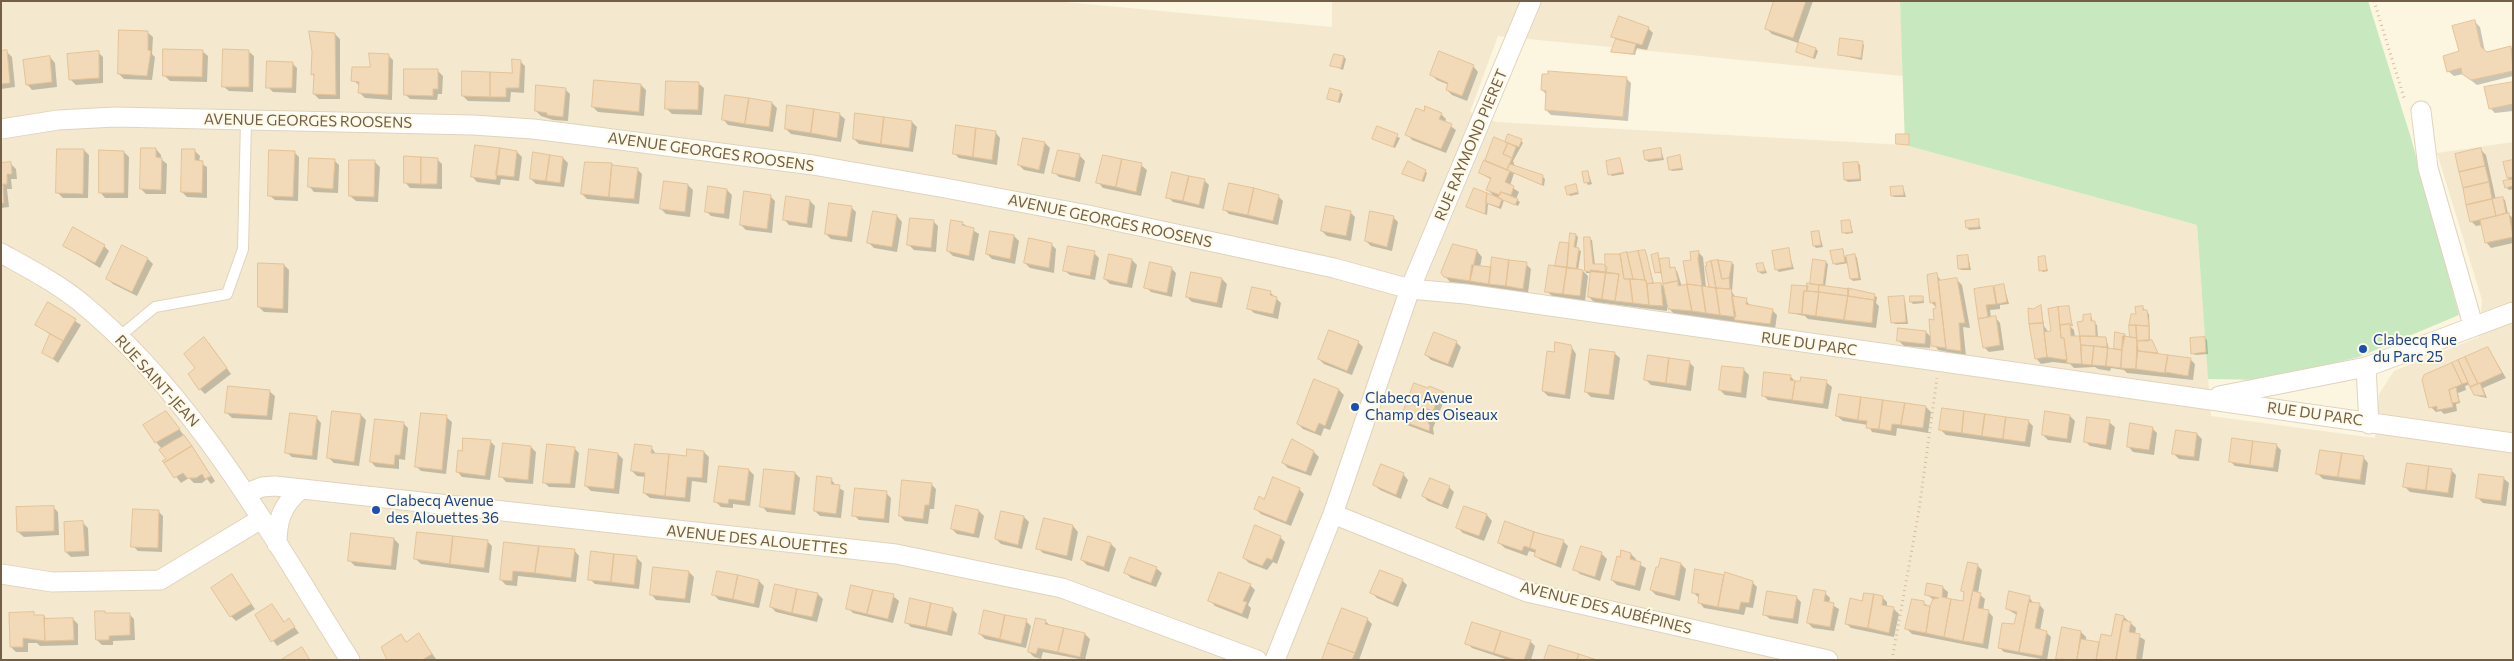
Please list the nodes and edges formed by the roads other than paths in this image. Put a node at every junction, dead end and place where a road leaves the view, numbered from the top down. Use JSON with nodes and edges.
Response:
{"nodes":[{"id":1,"x":1531,"y":1,"type":"edge"},
{"id":2,"x":2421,"y":111,"type":"road end"},
{"id":3,"x":246,"y":120,"type":"junction"},
{"id":4,"x":1,"y":129,"type":"edge"},
{"id":5,"x":1,"y":253,"type":"edge"},
{"id":6,"x":1410,"y":289,"type":"junction"},
{"id":7,"x":2513,"y":312,"type":"edge"},
{"id":8,"x":2473,"y":326,"type":"junction"},
{"id":9,"x":118,"y":337,"type":"junction"},
{"id":10,"x":2366,"y":367,"type":"junction"},
{"id":11,"x":2207,"y":399,"type":"junction"},
{"id":12,"x":2369,"y":424,"type":"junction"},
{"id":13,"x":2513,"y":443,"type":"edge"},
{"id":14,"x":301,"y":489,"type":"junction"},
{"id":15,"x":244,"y":494,"type":"junction"},
{"id":16,"x":1333,"y":514,"type":"junction"},
{"id":17,"x":261,"y":519,"type":"junction"},
{"id":18,"x":277,"y":544,"type":"junction"},
{"id":19,"x":1,"y":574,"type":"edge"},
{"id":20,"x":350,"y":660,"type":"edge"},
{"id":21,"x":1257,"y":660,"type":"edge"},
{"id":22,"x":1274,"y":660,"type":"edge"},
{"id":23,"x":1828,"y":660,"type":"edge"}],
"edges":[{"from":1,"to":6,"type":"street","name":"RUE RAYMOND PIERET"},
{"from":2,"to":8,"type":"street"},
{"from":3,"to":4,"type":"street","name":"AVENUE GEORGES ROOSENS"},
{"from":3,"to":6,"type":"street","name":"AVENUE GEORGES ROOSENS"},
{"from":3,"to":9,"type":"lane"},
{"from":5,"to":9,"type":"street","name":"RUE SAINT-JEAN"},
{"from":6,"to":11,"type":"street","name":"RUE DU PARC"},
{"from":6,"to":16,"type":"street","name":"RUE RAYMOND PIERET"},
{"from":7,"to":8,"type":"street","name":"RUE DU PARC"},
{"from":8,"to":10,"type":"street","name":"RUE DU PARC"},
{"from":9,"to":15,"type":"street","name":"RUE SAINT-JEAN"},
{"from":10,"to":11,"type":"street","name":"RUE DU PARC"},
{"from":10,"to":12,"type":"street","name":"RUE DU PARC"},
{"from":11,"to":12,"type":"street","name":"RUE DU PARC"},
{"from":12,"to":13,"type":"street"},
{"from":14,"to":15,"type":"street","name":"AVENUE DES ALOUETTES"},
{"from":14,"to":18,"type":"street"},
{"from":14,"to":21,"type":"street","name":"AVENUE DES ALOUETTES"},
{"from":15,"to":17,"type":"street","name":"RUE SAINT-JEAN"},
{"from":16,"to":22,"type":"street","name":"RUE RAYMOND PIERET"},
{"from":16,"to":23,"type":"street","name":"AVENUE DES AUBÉPINES"},
{"from":17,"to":18,"type":"street","name":"RUE SAINT-JEAN"},
{"from":17,"to":19,"type":"street"},
{"from":18,"to":20,"type":"street","name":"RUE SAINT-JEAN"}]}
